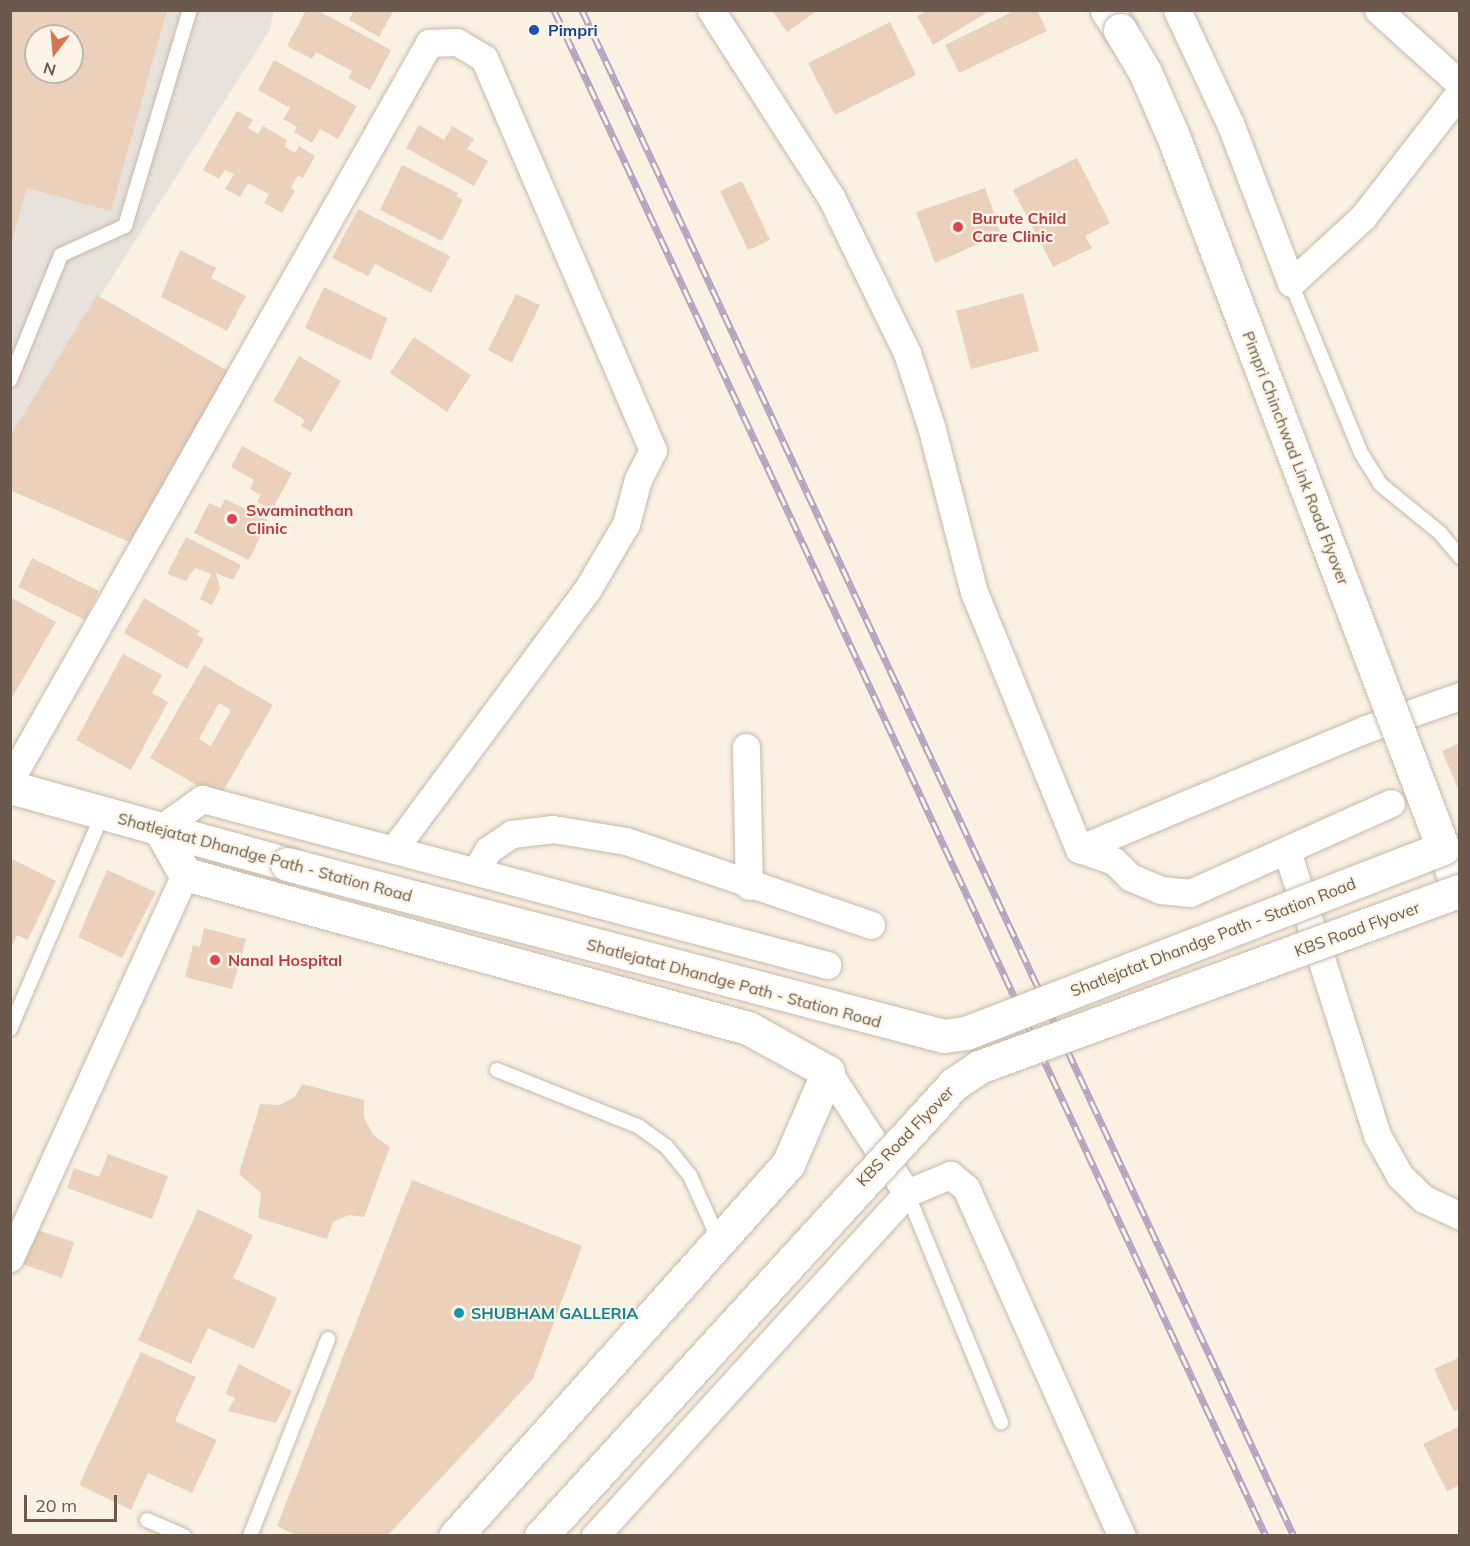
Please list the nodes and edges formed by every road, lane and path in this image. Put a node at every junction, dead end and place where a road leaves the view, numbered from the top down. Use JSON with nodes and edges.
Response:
{"nodes":[{"id":1,"x":190,"y":10,"type":"edge"},
{"id":2,"x":711,"y":10,"type":"edge"},
{"id":3,"x":1177,"y":10,"type":"edge"},
{"id":4,"x":1378,"y":10,"type":"edge"},
{"id":5,"x":1114,"y":20,"type":"edge"},
{"id":6,"x":1460,"y":84,"type":"edge"},
{"id":7,"x":1460,"y":92,"type":"edge"},
{"id":8,"x":1291,"y":283,"type":"junction"},
{"id":9,"x":10,"y":380,"type":"edge"},
{"id":10,"x":1460,"y":557,"type":"edge"},
{"id":11,"x":1460,"y":696,"type":"edge"},
{"id":12,"x":746,"y":747,"type":"dead end"},
{"id":13,"x":10,"y":780,"type":"edge"},
{"id":14,"x":10,"y":787,"type":"edge"},
{"id":15,"x":1390,"y":803,"type":"dead end"},
{"id":16,"x":103,"y":813,"type":"junction"},
{"id":17,"x":160,"y":829,"type":"junction"},
{"id":18,"x":1443,"y":848,"type":"junction"},
{"id":19,"x":394,"y":849,"type":"junction"},
{"id":20,"x":1079,"y":849,"type":"junction"},
{"id":21,"x":1287,"y":851,"type":"junction"},
{"id":22,"x":476,"y":871,"type":"junction"},
{"id":23,"x":185,"y":874,"type":"junction"},
{"id":24,"x":749,"y":886,"type":"junction"},
{"id":25,"x":1460,"y":891,"type":"edge"},
{"id":26,"x":871,"y":925,"type":"dead end"},
{"id":27,"x":827,"y":964,"type":"dead end"},
{"id":28,"x":10,"y":1029,"type":"edge"},
{"id":29,"x":497,"y":1070,"type":"dead end"},
{"id":30,"x":828,"y":1072,"type":"junction"},
{"id":31,"x":907,"y":1193,"type":"junction"},
{"id":32,"x":1460,"y":1216,"type":"edge"},
{"id":33,"x":719,"y":1240,"type":"junction"},
{"id":34,"x":10,"y":1258,"type":"edge"},
{"id":35,"x":328,"y":1339,"type":"dead end"},
{"id":36,"x":1001,"y":1422,"type":"dead end"},
{"id":37,"x":147,"y":1520,"type":"dead end"},
{"id":38,"x":184,"y":1536,"type":"edge"},
{"id":39,"x":250,"y":1536,"type":"edge"},
{"id":40,"x":455,"y":1536,"type":"edge"},
{"id":41,"x":541,"y":1536,"type":"edge"},
{"id":42,"x":595,"y":1536,"type":"edge"},
{"id":43,"x":1122,"y":1536,"type":"edge"}],
"edges":[{"from":1,"to":9,"type":"lane"},
{"from":2,"to":20,"type":"street"},
{"from":3,"to":8,"type":"street"},
{"from":4,"to":6,"type":"street"},
{"from":5,"to":18,"type":"main road","name":"Pimpri Chinchwad Link Road Flyover","bridge":true},
{"from":7,"to":8,"type":"street"},
{"from":8,"to":10,"type":"lane"},
{"from":11,"to":20,"type":"street"},
{"from":12,"to":24,"type":"street"},
{"from":13,"to":19,"type":"street"},
{"from":14,"to":16,"type":"main road","name":"Shatlejatat Dhandge Path - Station Road"},
{"from":15,"to":21,"type":"street"},
{"from":16,"to":17,"type":"main road","name":"Shatlejatat Dhandge Path - Station Road"},
{"from":16,"to":28,"type":"lane"},
{"from":17,"to":18,"type":"main road","name":"Shatlejatat Dhandge Path - Station Road","bridge":true},
{"from":17,"to":19,"type":"street"},
{"from":17,"to":23,"type":"main road"},
{"from":18,"to":25,"type":"main road","name":"Pimpri Chinchwad Link Road Flyover"},
{"from":19,"to":22,"type":"street"},
{"from":20,"to":21,"type":"street"},
{"from":21,"to":32,"type":"street"},
{"from":22,"to":24,"type":"street"},
{"from":22,"to":27,"type":"street"},
{"from":23,"to":30,"type":"main road"},
{"from":23,"to":34,"type":"street"},
{"from":24,"to":26,"type":"street"},
{"from":25,"to":41,"type":"main road","name":"KBS Road Flyover","bridge":true},
{"from":29,"to":33,"type":"lane"},
{"from":30,"to":31,"type":"street"},
{"from":30,"to":33,"type":"main road"},
{"from":31,"to":36,"type":"lane"},
{"from":31,"to":42,"type":"street"},
{"from":31,"to":43,"type":"street"},
{"from":33,"to":40,"type":"main road"},
{"from":35,"to":39,"type":"lane"},
{"from":37,"to":38,"type":"lane"}]}
